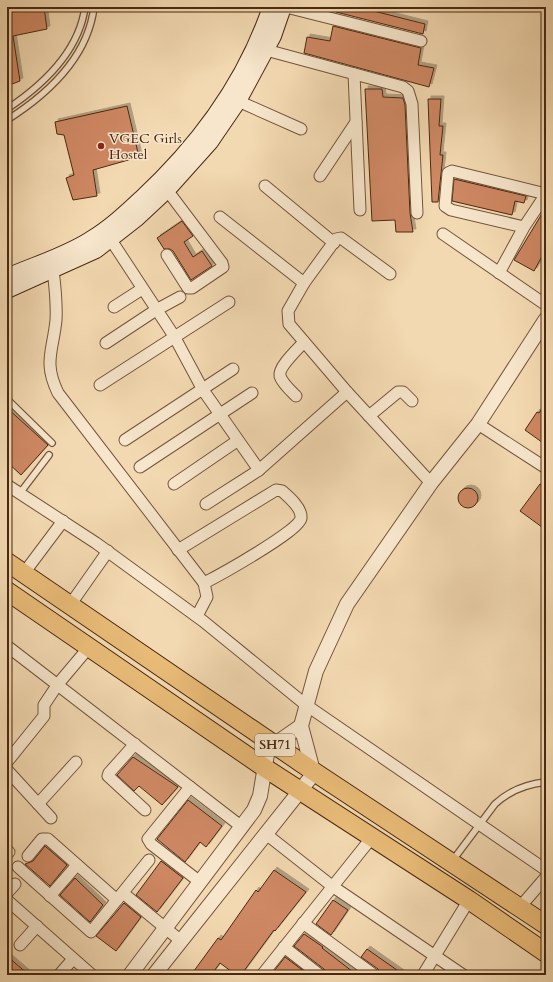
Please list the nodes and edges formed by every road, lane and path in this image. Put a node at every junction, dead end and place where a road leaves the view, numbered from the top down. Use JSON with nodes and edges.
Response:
{"nodes":[{"id":1,"x":85,"y":7,"type":"edge"},
{"id":2,"x":94,"y":7,"type":"edge"},
{"id":3,"x":278,"y":8,"type":"edge"},
{"id":4,"x":422,"y":41,"type":"dead end"},
{"id":5,"x":266,"y":50,"type":"junction"},
{"id":6,"x":354,"y":74,"type":"junction"},
{"id":7,"x":45,"y":79,"type":"junction"},
{"id":8,"x":52,"y":85,"type":"junction"},
{"id":9,"x":238,"y":101,"type":"junction"},
{"id":10,"x":7,"y":109,"type":"edge"},
{"id":11,"x":7,"y":120,"type":"edge"},
{"id":12,"x":356,"y":122,"type":"junction"},
{"id":13,"x":302,"y":129,"type":"dead end"},
{"id":14,"x":186,"y":163,"type":"junction"},
{"id":15,"x":320,"y":176,"type":"dead end"},
{"id":16,"x":265,"y":186,"type":"dead end"},
{"id":17,"x":167,"y":190,"type":"junction"},
{"id":18,"x":360,"y":210,"type":"dead end"},
{"id":19,"x":417,"y":212,"type":"dead end"},
{"id":20,"x":220,"y":217,"type":"dead end"},
{"id":21,"x":524,"y":227,"type":"junction"},
{"id":22,"x":443,"y":234,"type":"dead end"},
{"id":23,"x":111,"y":240,"type":"junction"},
{"id":24,"x":334,"y":243,"type":"junction"},
{"id":25,"x":93,"y":245,"type":"junction"},
{"id":26,"x":167,"y":255,"type":"dead end"},
{"id":27,"x":53,"y":270,"type":"junction"},
{"id":28,"x":499,"y":273,"type":"junction"},
{"id":29,"x":390,"y":274,"type":"dead end"},
{"id":30,"x":7,"y":277,"type":"edge"},
{"id":31,"x":304,"y":283,"type":"junction"},
{"id":32,"x":142,"y":289,"type":"junction"},
{"id":33,"x":7,"y":290,"type":"edge"},
{"id":34,"x":180,"y":297,"type":"dead end"},
{"id":35,"x":228,"y":302,"type":"dead end"},
{"id":36,"x":546,"y":306,"type":"edge"},
{"id":37,"x":114,"y":307,"type":"dead end"},
{"id":38,"x":156,"y":310,"type":"junction"},
{"id":39,"x":546,"y":319,"type":"edge"},
{"id":40,"x":174,"y":336,"type":"junction"},
{"id":41,"x":304,"y":342,"type":"junction"},
{"id":42,"x":106,"y":343,"type":"dead end"},
{"id":43,"x":233,"y":369,"type":"dead end"},
{"id":44,"x":100,"y":385,"type":"dead end"},
{"id":45,"x":203,"y":390,"type":"junction"},
{"id":46,"x":347,"y":392,"type":"junction"},
{"id":47,"x":252,"y":393,"type":"dead end"},
{"id":48,"x":296,"y":396,"type":"dead end"},
{"id":49,"x":7,"y":399,"type":"edge"},
{"id":50,"x":412,"y":401,"type":"dead end"},
{"id":51,"x":220,"y":416,"type":"junction"},
{"id":52,"x":369,"y":416,"type":"junction"},
{"id":53,"x":478,"y":424,"type":"junction"},
{"id":54,"x":125,"y":440,"type":"dead end"},
{"id":55,"x":237,"y":441,"type":"junction"},
{"id":56,"x":52,"y":443,"type":"dead end"},
{"id":57,"x":48,"y":455,"type":"dead end"},
{"id":58,"x":140,"y":467,"type":"dead end"},
{"id":59,"x":546,"y":468,"type":"edge"},
{"id":60,"x":259,"y":470,"type":"junction"},
{"id":61,"x":431,"y":483,"type":"junction"},
{"id":62,"x":174,"y":484,"type":"dead end"},
{"id":63,"x":7,"y":485,"type":"edge"},
{"id":64,"x":20,"y":493,"type":"junction"},
{"id":65,"x":206,"y":504,"type":"dead end"},
{"id":66,"x":63,"y":521,"type":"junction"},
{"id":67,"x":178,"y":550,"type":"junction"},
{"id":68,"x":108,"y":551,"type":"junction"},
{"id":69,"x":7,"y":562,"type":"edge"},
{"id":70,"x":24,"y":573,"type":"junction"},
{"id":71,"x":204,"y":583,"type":"junction"},
{"id":72,"x":7,"y":591,"type":"edge"},
{"id":73,"x":70,"y":605,"type":"junction"},
{"id":74,"x":197,"y":616,"type":"junction"},
{"id":75,"x":7,"y":646,"type":"edge"},
{"id":76,"x":90,"y":646,"type":"junction"},
{"id":77,"x":58,"y":684,"type":"junction"},
{"id":78,"x":306,"y":705,"type":"junction"},
{"id":79,"x":301,"y":726,"type":"junction"},
{"id":80,"x":135,"y":744,"type":"junction"},
{"id":81,"x":274,"y":744,"type":"junction"},
{"id":82,"x":76,"y":762,"type":"dead end"},
{"id":83,"x":265,"y":768,"type":"junction"},
{"id":84,"x":7,"y":769,"type":"edge"},
{"id":85,"x":313,"y":771,"type":"junction"},
{"id":86,"x":546,"y":782,"type":"edge"},
{"id":87,"x":190,"y":787,"type":"junction"},
{"id":88,"x":301,"y":791,"type":"junction"},
{"id":89,"x":38,"y":804,"type":"junction"},
{"id":90,"x":145,"y":810,"type":"dead end"},
{"id":91,"x":51,"y":818,"type":"dead end"},
{"id":92,"x":480,"y":824,"type":"junction"},
{"id":93,"x":242,"y":827,"type":"junction"},
{"id":94,"x":266,"y":834,"type":"junction"},
{"id":95,"x":373,"y":836,"type":"junction"},
{"id":96,"x":28,"y":856,"type":"dead end"},
{"id":97,"x":149,"y":860,"type":"dead end"},
{"id":98,"x":452,"y":862,"type":"junction"},
{"id":99,"x":77,"y":865,"type":"junction"},
{"id":100,"x":18,"y":867,"type":"dead end"},
{"id":101,"x":546,"y":870,"type":"edge"},
{"id":102,"x":546,"y":877,"type":"edge"},
{"id":103,"x":200,"y":882,"type":"junction"},
{"id":104,"x":15,"y":884,"type":"dead end"},
{"id":105,"x":332,"y":886,"type":"junction"},
{"id":106,"x":7,"y":893,"type":"edge"},
{"id":107,"x":50,"y":896,"type":"junction"},
{"id":108,"x":120,"y":896,"type":"junction"},
{"id":109,"x":7,"y":900,"type":"edge"},
{"id":110,"x":469,"y":900,"type":"junction"},
{"id":111,"x":520,"y":907,"type":"junction"},
{"id":112,"x":303,"y":923,"type":"junction"},
{"id":113,"x":546,"y":925,"type":"edge"},
{"id":114,"x":37,"y":926,"type":"junction"},
{"id":115,"x":164,"y":928,"type":"junction"},
{"id":116,"x":181,"y":942,"type":"junction"},
{"id":117,"x":20,"y":945,"type":"dead end"},
{"id":118,"x":284,"y":947,"type":"junction"},
{"id":119,"x":546,"y":953,"type":"edge"},
{"id":120,"x":434,"y":955,"type":"junction"},
{"id":121,"x":73,"y":959,"type":"junction"},
{"id":122,"x":59,"y":975,"type":"edge"},
{"id":123,"x":92,"y":975,"type":"edge"},
{"id":124,"x":130,"y":975,"type":"edge"},
{"id":125,"x":154,"y":975,"type":"edge"},
{"id":126,"x":262,"y":975,"type":"edge"},
{"id":127,"x":320,"y":975,"type":"edge"},
{"id":128,"x":374,"y":975,"type":"edge"},
{"id":129,"x":423,"y":975,"type":"edge"},
{"id":130,"x":463,"y":975,"type":"edge"}],
"edges":[{"from":1,"to":7,"type":"lane"},
{"from":2,"to":8,"type":"lane"},
{"from":3,"to":4,"type":"street"},
{"from":3,"to":5,"type":"main road"},
{"from":3,"to":14,"type":"main road"},
{"from":5,"to":6,"type":"street"},
{"from":5,"to":9,"type":"main road"},
{"from":6,"to":12,"type":"street"},
{"from":6,"to":19,"type":"street"},
{"from":7,"to":8,"type":"lane"},
{"from":7,"to":10,"type":"lane"},
{"from":8,"to":11,"type":"lane"},
{"from":9,"to":13,"type":"street"},
{"from":9,"to":14,"type":"main road"},
{"from":12,"to":15,"type":"street"},
{"from":12,"to":18,"type":"street"},
{"from":14,"to":17,"type":"main road"},
{"from":14,"to":25,"type":"main road"},
{"from":16,"to":24,"type":"street"},
{"from":17,"to":23,"type":"main road"},
{"from":17,"to":26,"type":"street"},
{"from":20,"to":31,"type":"street"},
{"from":21,"to":21,"type":"street"},
{"from":21,"to":28,"type":"street"},
{"from":22,"to":28,"type":"street"},
{"from":23,"to":25,"type":"main road"},
{"from":23,"to":32,"type":"street"},
{"from":24,"to":29,"type":"street"},
{"from":24,"to":31,"type":"street"},
{"from":25,"to":27,"type":"main road"},
{"from":25,"to":30,"type":"main road"},
{"from":27,"to":33,"type":"main road"},
{"from":27,"to":67,"type":"street"},
{"from":28,"to":36,"type":"street"},
{"from":31,"to":41,"type":"street"},
{"from":32,"to":37,"type":"street"},
{"from":32,"to":38,"type":"street"},
{"from":34,"to":38,"type":"street"},
{"from":35,"to":40,"type":"street"},
{"from":38,"to":40,"type":"street"},
{"from":38,"to":42,"type":"street"},
{"from":39,"to":53,"type":"street"},
{"from":40,"to":44,"type":"street"},
{"from":40,"to":45,"type":"street"},
{"from":41,"to":46,"type":"street"},
{"from":41,"to":48,"type":"street"},
{"from":43,"to":45,"type":"street"},
{"from":45,"to":51,"type":"street"},
{"from":45,"to":54,"type":"street"},
{"from":46,"to":52,"type":"street"},
{"from":46,"to":60,"type":"street"},
{"from":47,"to":51,"type":"street"},
{"from":49,"to":56,"type":"lane"},
{"from":50,"to":52,"type":"street"},
{"from":51,"to":55,"type":"street"},
{"from":51,"to":58,"type":"street"},
{"from":52,"to":61,"type":"street"},
{"from":53,"to":59,"type":"street"},
{"from":53,"to":61,"type":"street"},
{"from":55,"to":60,"type":"street"},
{"from":55,"to":62,"type":"street"},
{"from":57,"to":64,"type":"lane"},
{"from":60,"to":65,"type":"street"},
{"from":61,"to":78,"type":"street"},
{"from":63,"to":64,"type":"street"},
{"from":64,"to":66,"type":"street"},
{"from":66,"to":68,"type":"street"},
{"from":66,"to":70,"type":"street"},
{"from":67,"to":71,"type":"street"},
{"from":67,"to":71,"type":"street"},
{"from":68,"to":73,"type":"street"},
{"from":68,"to":74,"type":"street"},
{"from":69,"to":70,"type":"main road","number":"SH71"},
{"from":70,"to":73,"type":"main road","number":"SH71"},
{"from":71,"to":74,"type":"street"},
{"from":72,"to":76,"type":"main road","number":"SH71"},
{"from":73,"to":81,"type":"main road","number":"SH71"},
{"from":74,"to":78,"type":"street"},
{"from":75,"to":77,"type":"street"},
{"from":76,"to":77,"type":"street"},
{"from":76,"to":83,"type":"main road","number":"SH71"},
{"from":77,"to":80,"type":"street"},
{"from":77,"to":84,"type":"street"},
{"from":78,"to":79,"type":"street"},
{"from":78,"to":92,"type":"street"},
{"from":79,"to":81,"type":"street"},
{"from":79,"to":85,"type":"street"},
{"from":80,"to":87,"type":"street"},
{"from":80,"to":90,"type":"street"},
{"from":81,"to":83,"type":"street"},
{"from":81,"to":85,"type":"main road","number":"SH71"},
{"from":82,"to":89,"type":"street"},
{"from":83,"to":88,"type":"main road","number":"SH71"},
{"from":83,"to":93,"type":"street"},
{"from":84,"to":89,"type":"street"},
{"from":85,"to":88,"type":"street"},
{"from":85,"to":98,"type":"main road","number":"SH71"},
{"from":86,"to":92,"type":"lane"},
{"from":87,"to":93,"type":"street"},
{"from":87,"to":103,"type":"street"},
{"from":88,"to":94,"type":"street"},
{"from":88,"to":95,"type":"main road","number":"SH71"},
{"from":89,"to":91,"type":"street"},
{"from":92,"to":98,"type":"lane"},
{"from":92,"to":101,"type":"street"},
{"from":93,"to":103,"type":"street"},
{"from":94,"to":105,"type":"street"},
{"from":94,"to":116,"type":"street"},
{"from":95,"to":105,"type":"street"},
{"from":95,"to":110,"type":"main road","number":"SH71"},
{"from":96,"to":99,"type":"street"},
{"from":97,"to":108,"type":"street"},
{"from":98,"to":111,"type":"main road","number":"SH71"},
{"from":99,"to":107,"type":"street"},
{"from":99,"to":108,"type":"street"},
{"from":100,"to":107,"type":"street"},
{"from":102,"to":111,"type":"street"},
{"from":103,"to":115,"type":"street"},
{"from":104,"to":106,"type":"street"},
{"from":105,"to":112,"type":"street"},
{"from":105,"to":120,"type":"street"},
{"from":107,"to":108,"type":"street"},
{"from":108,"to":115,"type":"street"},
{"from":109,"to":114,"type":"street"},
{"from":110,"to":119,"type":"main road","number":"SH71"},
{"from":110,"to":120,"type":"street"},
{"from":111,"to":113,"type":"main road","number":"SH71"},
{"from":112,"to":118,"type":"street"},
{"from":112,"to":128,"type":"street"},
{"from":114,"to":117,"type":"street"},
{"from":114,"to":121,"type":"street"},
{"from":115,"to":116,"type":"street"},
{"from":115,"to":124,"type":"street"},
{"from":116,"to":125,"type":"street"},
{"from":118,"to":126,"type":"street"},
{"from":118,"to":127,"type":"street"},
{"from":120,"to":129,"type":"street"},
{"from":120,"to":130,"type":"street"},
{"from":121,"to":122,"type":"street"},
{"from":121,"to":123,"type":"street"}]}
